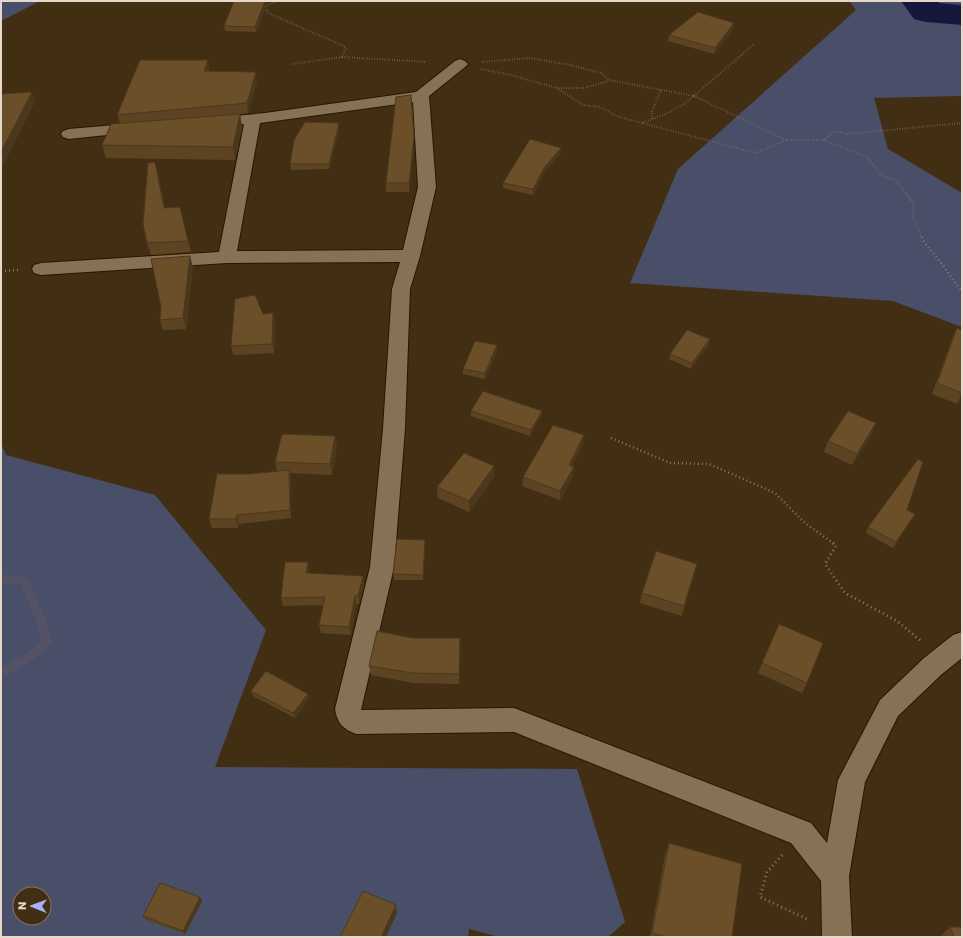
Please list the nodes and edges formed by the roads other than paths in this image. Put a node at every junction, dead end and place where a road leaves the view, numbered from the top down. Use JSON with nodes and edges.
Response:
{"nodes":[{"id":1,"x":460,"y":64,"type":"road end"},
{"id":2,"x":421,"y":96,"type":"junction"},
{"id":3,"x":253,"y":119,"type":"junction"},
{"id":4,"x":199,"y":123,"type":"edge"},
{"id":5,"x":153,"y":127,"type":"edge"},
{"id":6,"x":69,"y":134,"type":"dead end"},
{"id":7,"x":411,"y":256,"type":"junction"},
{"id":8,"x":226,"y":257,"type":"junction"},
{"id":9,"x":41,"y":269,"type":"dead end"},
{"id":10,"x":953,"y":651,"type":"edge"},
{"id":11,"x":836,"y":876,"type":"junction"},
{"id":12,"x":837,"y":935,"type":"edge"}],
"edges":[{"from":1,"to":2,"type":"street"},
{"from":2,"to":3,"type":"street"},
{"from":2,"to":7,"type":"street"},
{"from":3,"to":4,"type":"street"},
{"from":3,"to":8,"type":"street"},
{"from":5,"to":6,"type":"street"},
{"from":7,"to":8,"type":"street"},
{"from":7,"to":11,"type":"street"},
{"from":8,"to":9,"type":"street"},
{"from":10,"to":11,"type":"street"},
{"from":11,"to":12,"type":"street"}]}
